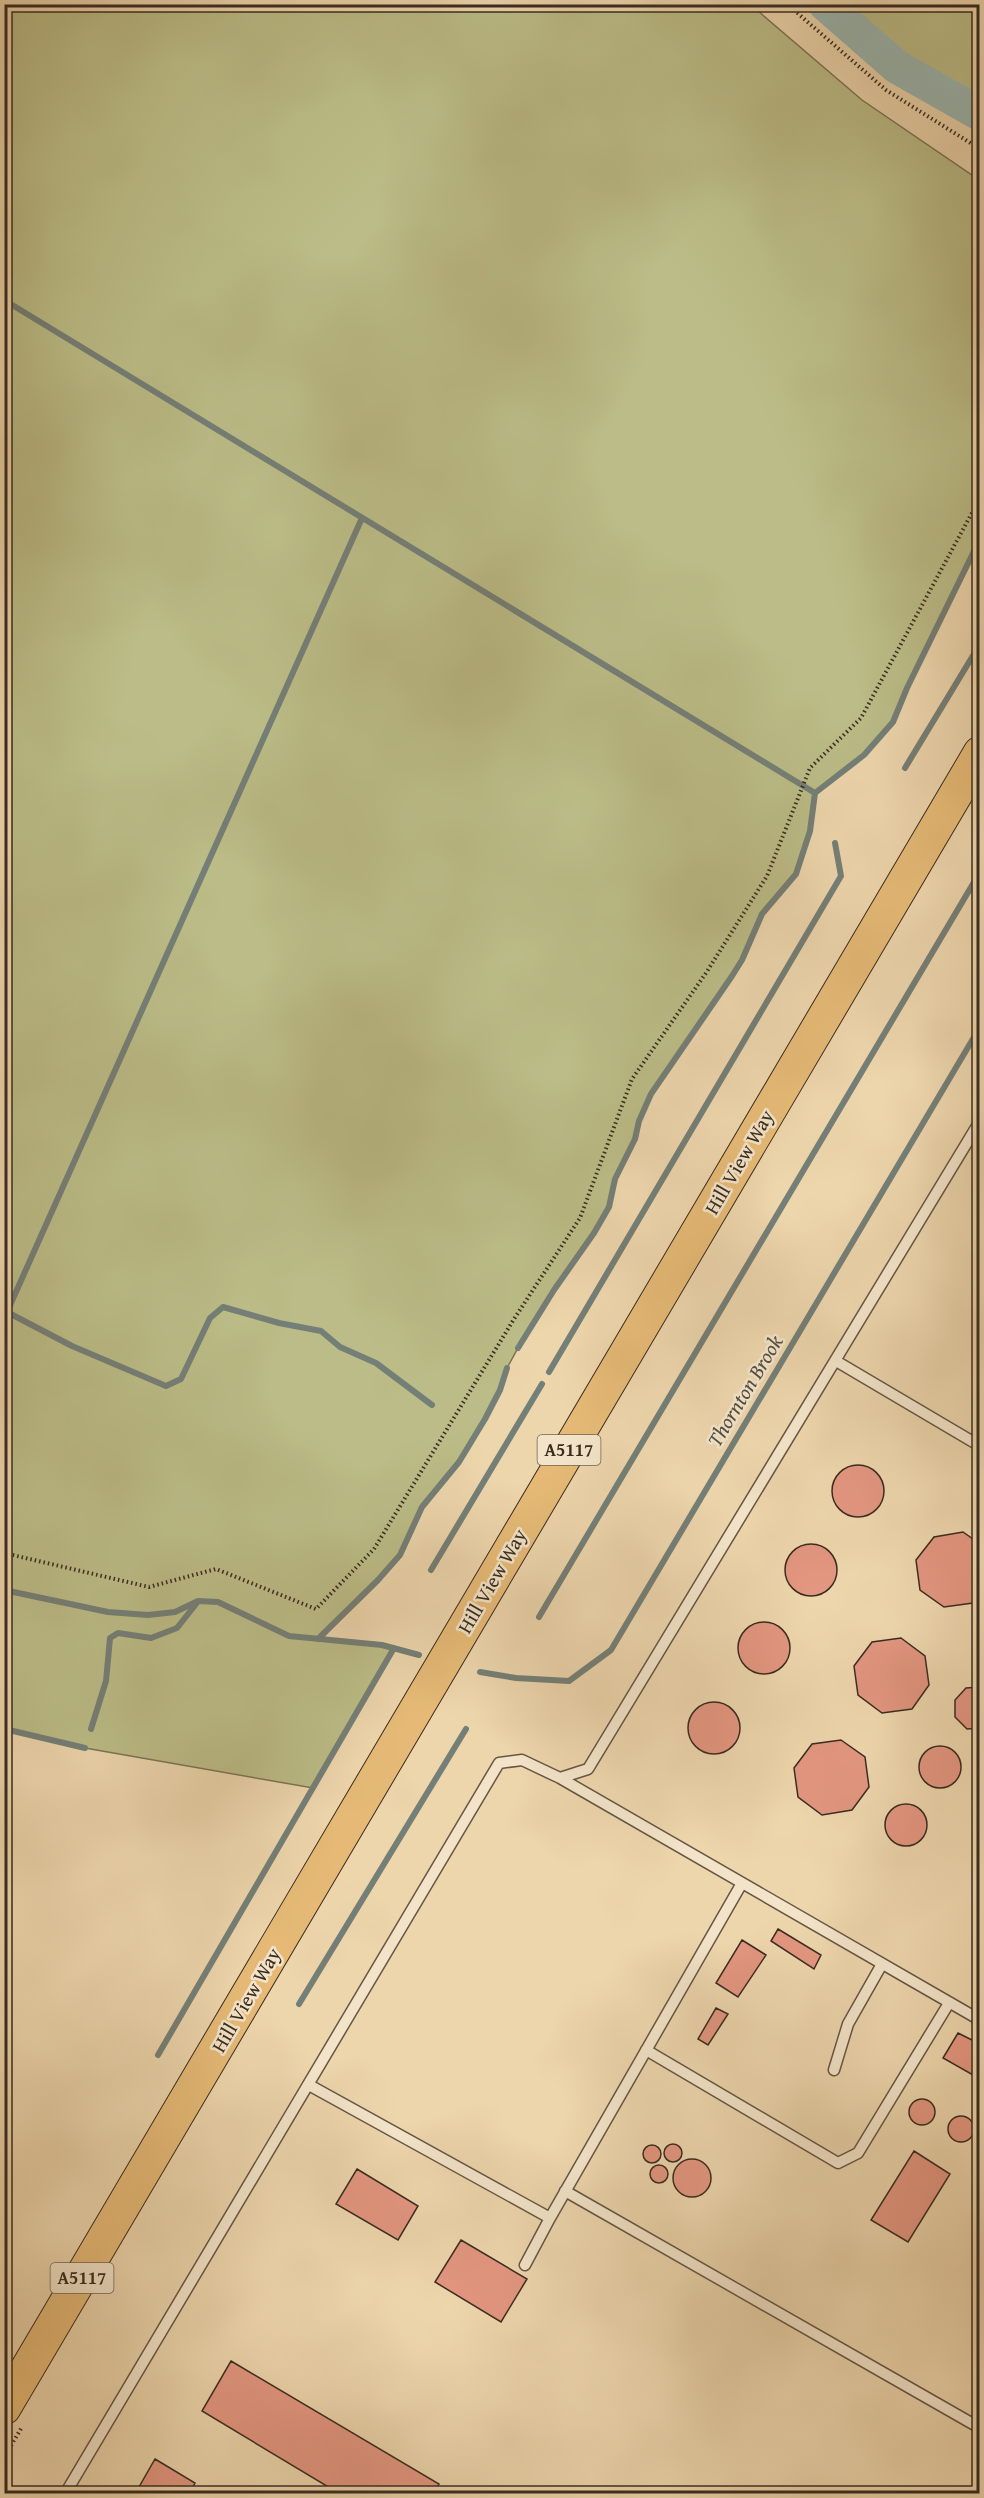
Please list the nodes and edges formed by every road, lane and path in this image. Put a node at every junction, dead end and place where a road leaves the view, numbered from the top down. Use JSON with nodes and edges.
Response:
{"nodes":[{"id":1,"x":787,"y":4,"type":"edge"},
{"id":2,"x":980,"y":149,"type":"edge"},
{"id":3,"x":980,"y":498,"type":"edge"},
{"id":4,"x":980,"y":753,"type":"edge"},
{"id":5,"x":980,"y":1121,"type":"edge"},
{"id":6,"x":836,"y":1361,"type":"junction"},
{"id":7,"x":980,"y":1446,"type":"edge"},
{"id":8,"x":4,"y":1552,"type":"edge"},
{"id":9,"x":560,"y":1778,"type":"junction"},
{"id":10,"x":742,"y":1883,"type":"junction"},
{"id":11,"x":882,"y":1964,"type":"junction"},
{"id":12,"x":949,"y":2002,"type":"junction"},
{"id":13,"x":980,"y":2020,"type":"edge"},
{"id":14,"x":646,"y":2050,"type":"junction"},
{"id":15,"x":834,"y":2070,"type":"dead end"},
{"id":16,"x":309,"y":2085,"type":"junction"},
{"id":17,"x":566,"y":2191,"type":"junction"},
{"id":18,"x":550,"y":2218,"type":"junction"},
{"id":19,"x":525,"y":2265,"type":"dead end"},
{"id":20,"x":4,"y":2409,"type":"edge"},
{"id":21,"x":980,"y":2428,"type":"edge"},
{"id":22,"x":65,"y":2493,"type":"edge"}],
"edges":[{"from":1,"to":2,"type":"path"},
{"from":3,"to":8,"type":"path"},
{"from":4,"to":20,"type":"main road","name":"Hill View Way","number":"A5117"},
{"from":5,"to":6,"type":"lane"},
{"from":6,"to":7,"type":"lane"},
{"from":6,"to":9,"type":"lane"},
{"from":9,"to":10,"type":"lane"},
{"from":9,"to":16,"type":"lane"},
{"from":10,"to":11,"type":"lane"},
{"from":10,"to":14,"type":"lane"},
{"from":11,"to":12,"type":"lane"},
{"from":11,"to":15,"type":"lane"},
{"from":12,"to":13,"type":"lane"},
{"from":12,"to":14,"type":"lane"},
{"from":14,"to":17,"type":"lane"},
{"from":16,"to":18,"type":"lane"},
{"from":16,"to":22,"type":"lane"},
{"from":17,"to":18,"type":"lane"},
{"from":17,"to":21,"type":"lane"},
{"from":18,"to":19,"type":"lane"}]}
